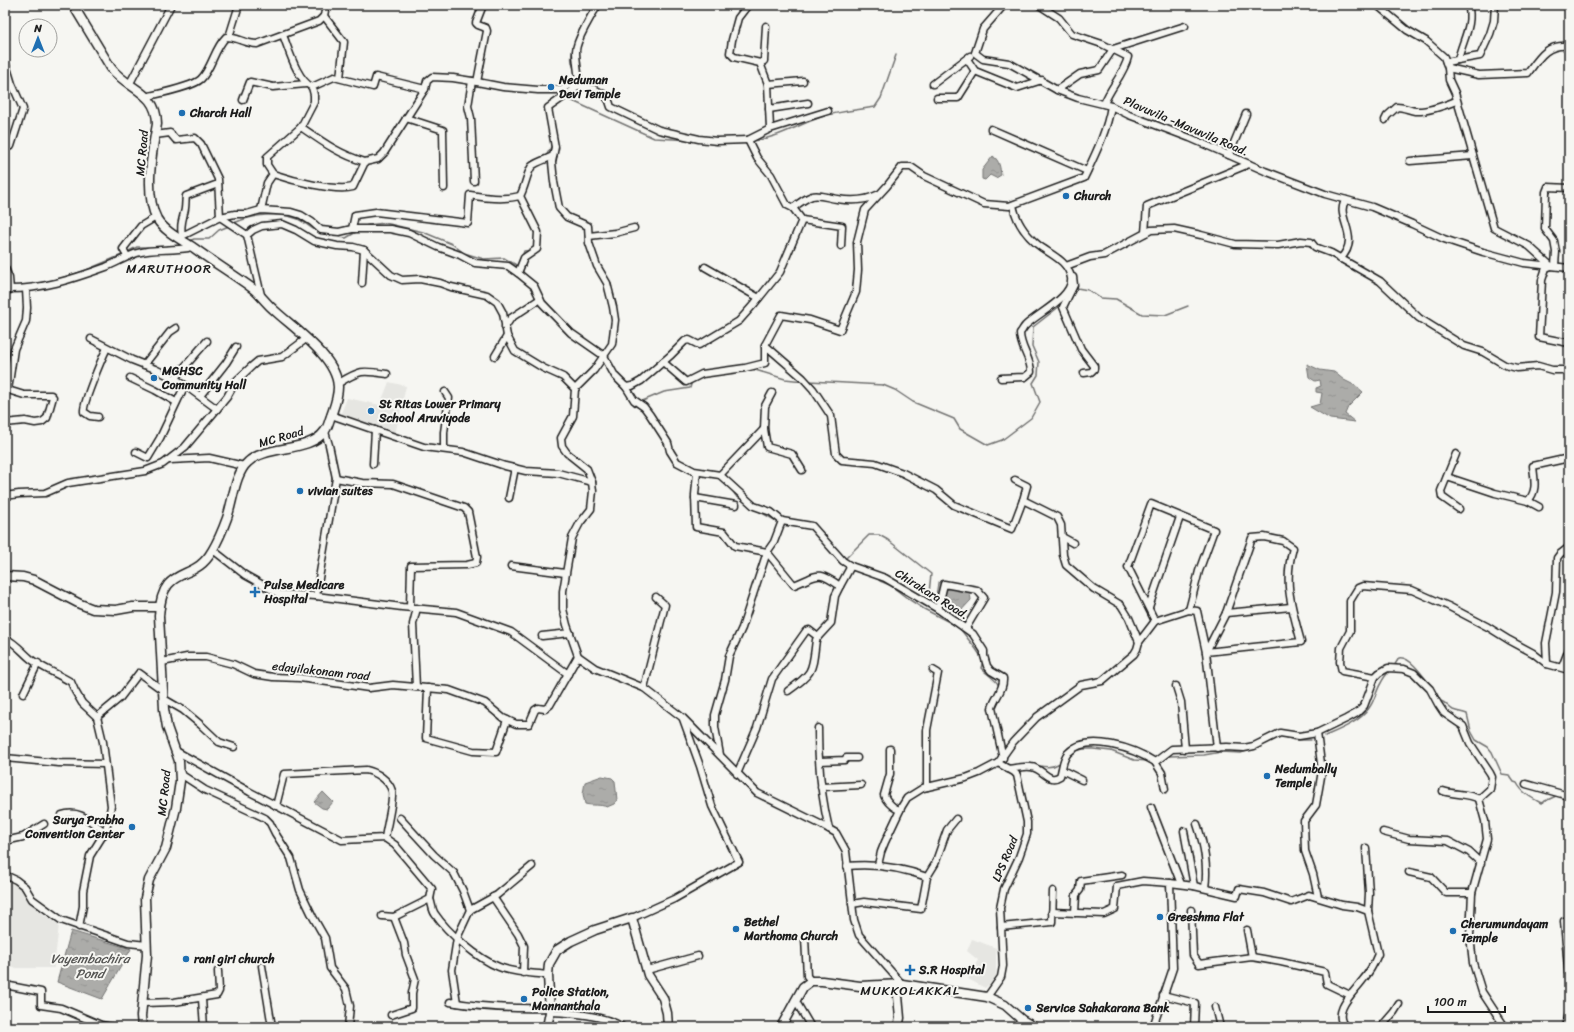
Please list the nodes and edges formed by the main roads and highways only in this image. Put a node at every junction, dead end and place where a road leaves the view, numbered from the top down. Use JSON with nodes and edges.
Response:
{"nodes":[{"id":1,"x":73,"y":5,"type":"edge"},
{"id":2,"x":5,"y":576,"type":"edge"},
{"id":3,"x":160,"y":607,"type":"junction"},
{"id":4,"x":902,"y":984,"type":"junction"},
{"id":5,"x":141,"y":1016,"type":"junction"},
{"id":6,"x":137,"y":1027,"type":"edge"},
{"id":7,"x":142,"y":1027,"type":"edge"},
{"id":8,"x":547,"y":1027,"type":"edge"},
{"id":9,"x":668,"y":1027,"type":"edge"},
{"id":10,"x":781,"y":1027,"type":"edge"},
{"id":11,"x":898,"y":1027,"type":"edge"},
{"id":12,"x":1034,"y":1027,"type":"edge"}],
"edges":[{"from":1,"to":3,"type":"main road","name":"MC Road"},
{"from":2,"to":3,"type":"main road"},
{"from":3,"to":5,"type":"main road","name":"MC Road"},
{"from":4,"to":10,"type":"main road"},
{"from":4,"to":11,"type":"main road"},
{"from":4,"to":12,"type":"main road"},
{"from":5,"to":6,"type":"main road","name":"MC Road"},
{"from":5,"to":7,"type":"main road","name":"MC Road"},
{"from":8,"to":9,"type":"main road"}]}
